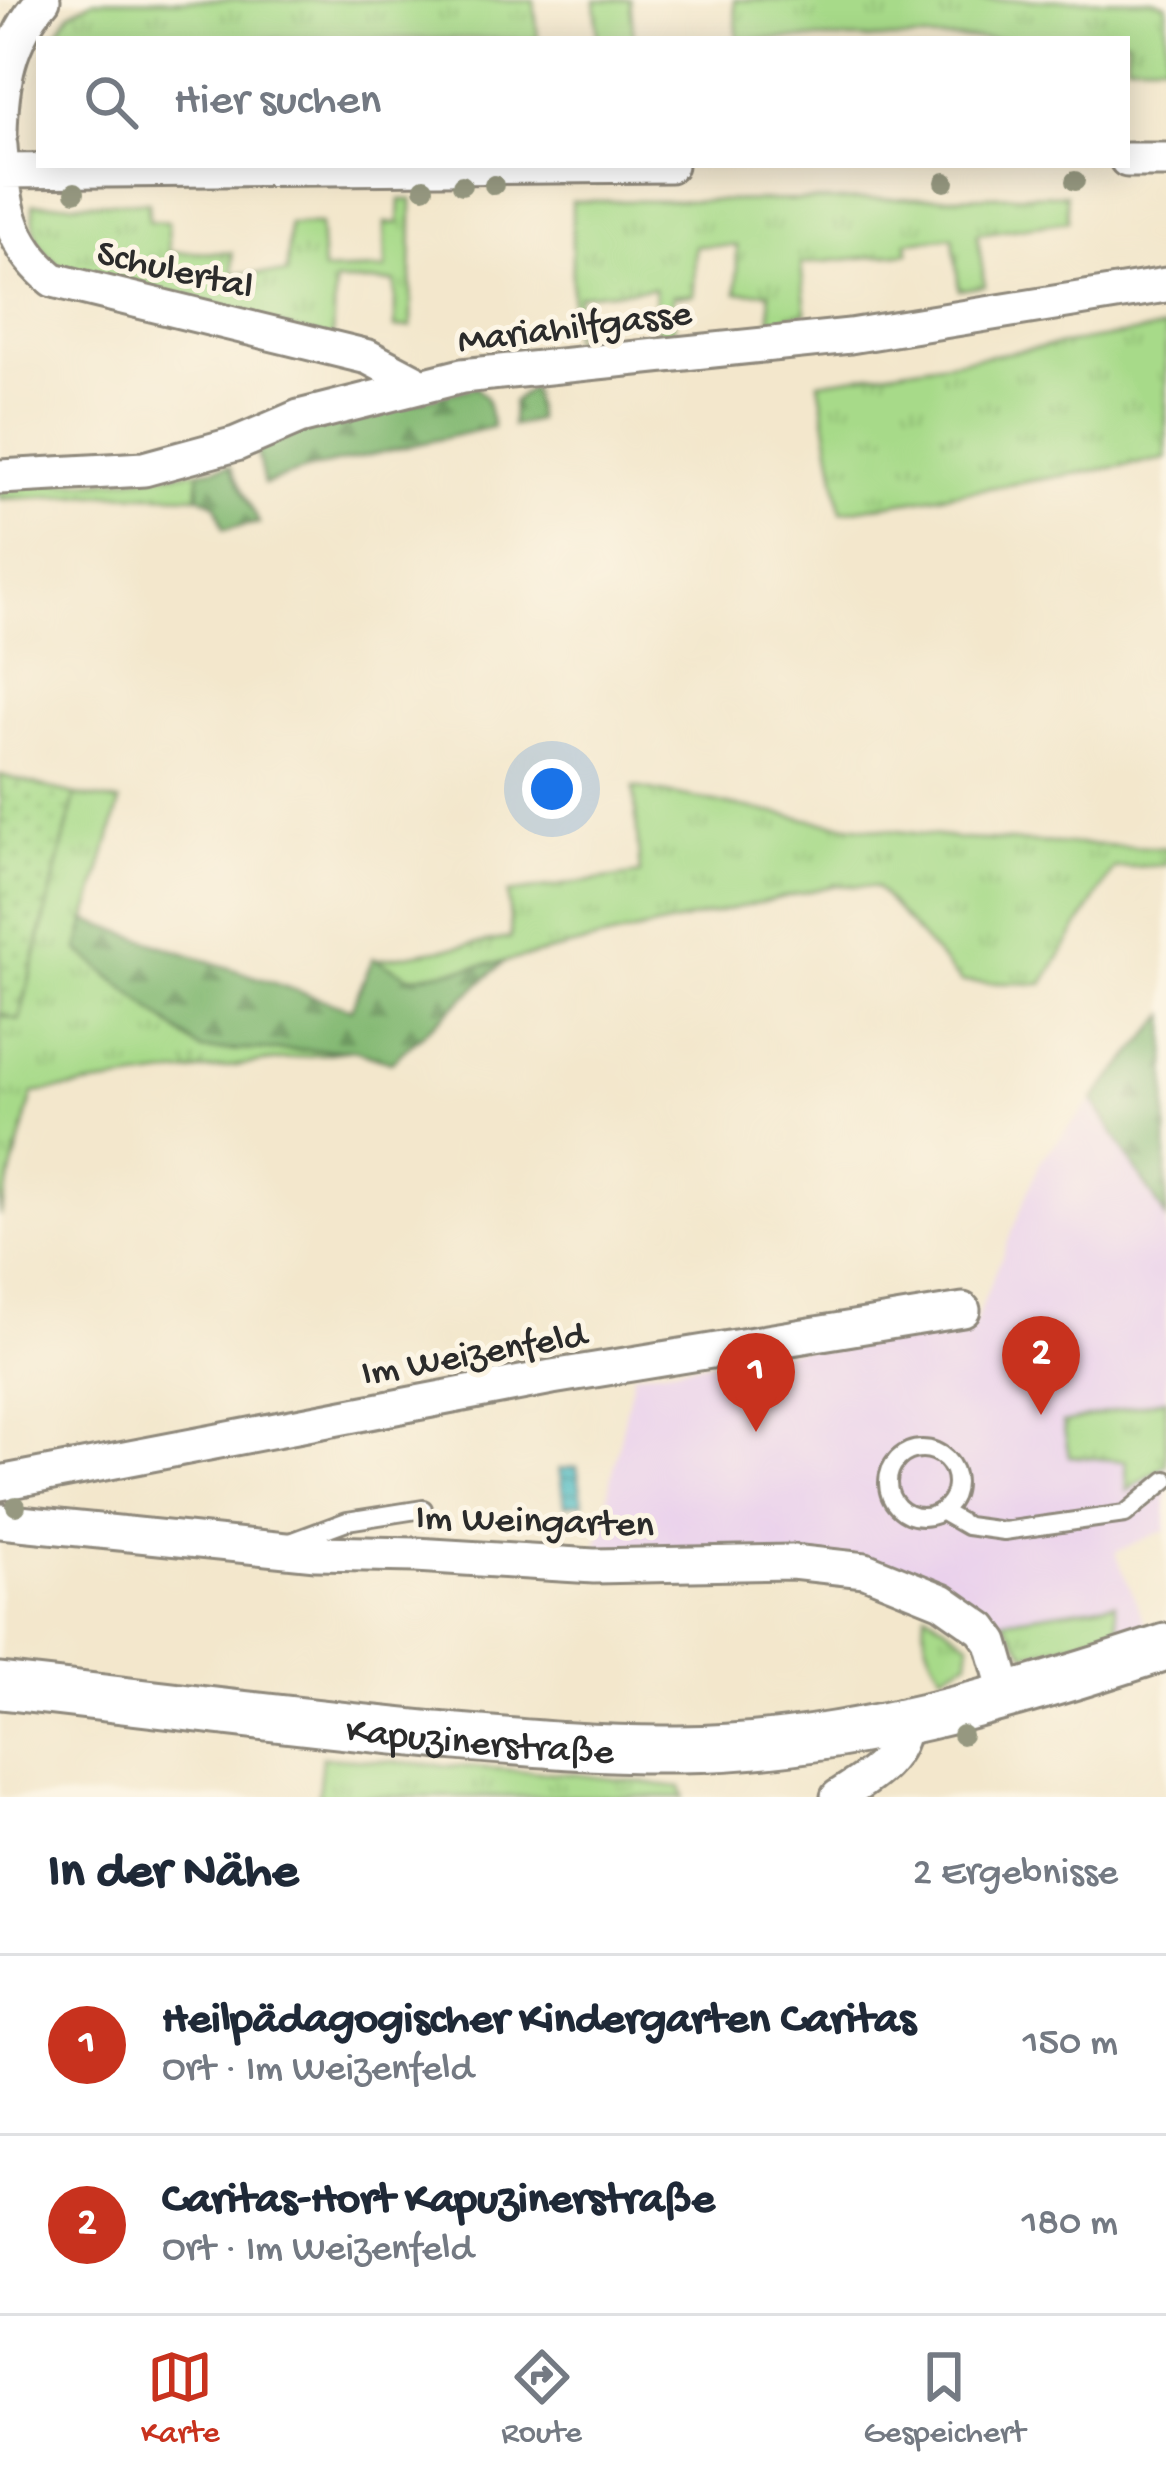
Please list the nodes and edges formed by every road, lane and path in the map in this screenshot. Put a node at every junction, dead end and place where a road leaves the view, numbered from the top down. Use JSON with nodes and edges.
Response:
{"nodes":[{"id":1,"x":30,"y":8,"type":"edge"},
{"id":2,"x":0,"y":135,"type":"edge"},
{"id":3,"x":1130,"y":160,"type":"edge"},
{"id":4,"x":1166,"y":160,"type":"edge"},
{"id":5,"x":1,"y":163,"type":"edge"},
{"id":6,"x":36,"y":163,"type":"edge"},
{"id":7,"x":1166,"y":285,"type":"edge"},
{"id":8,"x":421,"y":385,"type":"junction"},
{"id":9,"x":0,"y":477,"type":"edge"},
{"id":10,"x":963,"y":1310,"type":"dead end"},
{"id":11,"x":1166,"y":1480,"type":"edge"},
{"id":12,"x":0,"y":1483,"type":"edge"},
{"id":13,"x":423,"y":1509,"type":"dead end"},
{"id":14,"x":940,"y":1511,"type":"junction"},
{"id":15,"x":0,"y":1521,"type":"edge"},
{"id":16,"x":267,"y":1550,"type":"junction"},
{"id":17,"x":1166,"y":1647,"type":"edge"},
{"id":18,"x":0,"y":1686,"type":"edge"},
{"id":19,"x":1007,"y":1695,"type":"junction"},
{"id":20,"x":903,"y":1722,"type":"junction"},
{"id":21,"x":838,"y":1797,"type":"edge"}],
"edges":[{"from":1,"to":2,"type":"street"},
{"from":3,"to":4,"type":"street"},
{"from":5,"to":6,"type":"street"},
{"from":5,"to":8,"type":"street","name":"Schulertal"},
{"from":7,"to":8,"type":"street","name":"Mariahilfgasse"},
{"from":8,"to":9,"type":"street","name":"Mariahilfgasse"},
{"from":10,"to":12,"type":"street","name":"Im Weizenfeld"},
{"from":11,"to":14,"type":"lane"},
{"from":13,"to":16,"type":"lane"},
{"from":14,"to":14,"type":"lane"},
{"from":15,"to":16,"type":"street","name":"Im Weingarten"},
{"from":16,"to":19,"type":"street","name":"Im Weingarten"},
{"from":17,"to":19,"type":"street","name":"Kapuzinerstraße"},
{"from":18,"to":20,"type":"street","name":"Kapuzinerstraße"},
{"from":19,"to":20,"type":"street","name":"Kapuzinerstraße"},
{"from":20,"to":21,"type":"street"}]}
